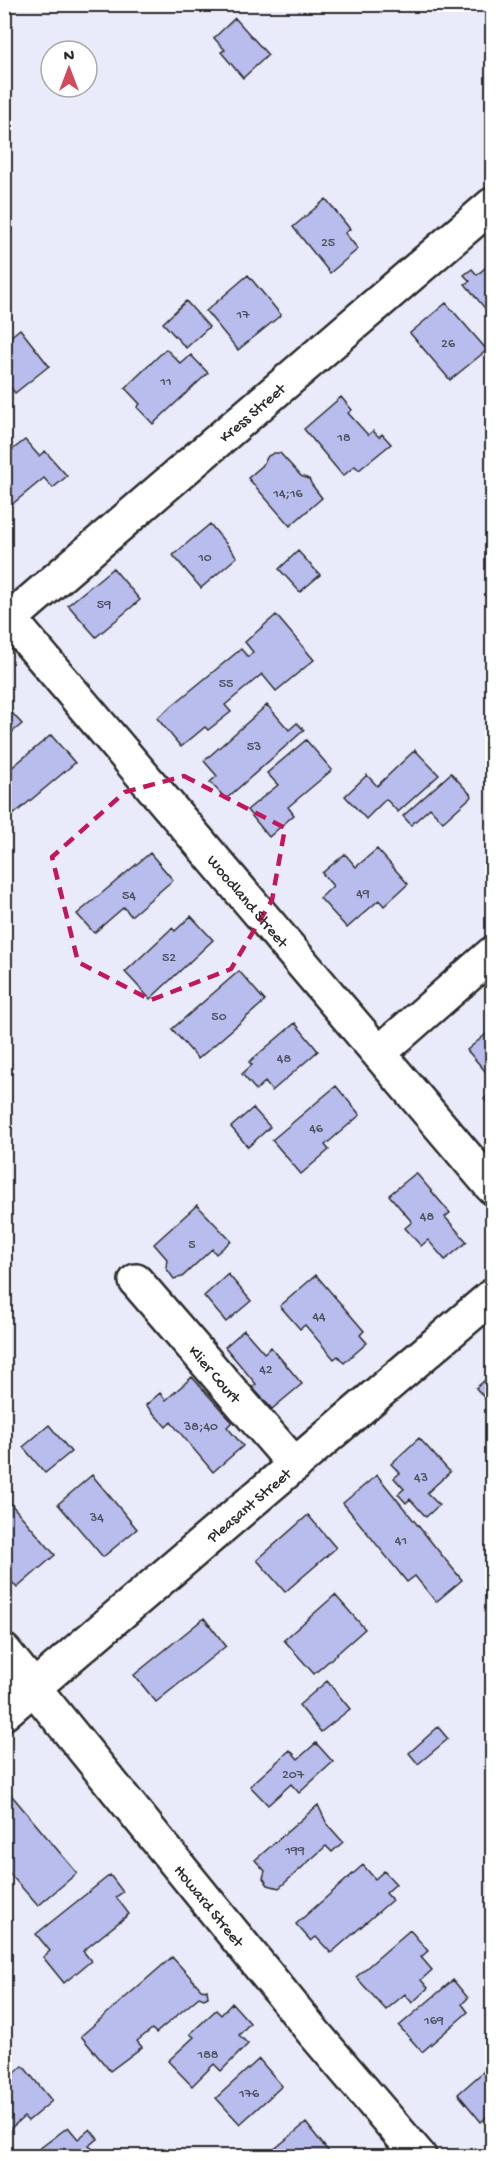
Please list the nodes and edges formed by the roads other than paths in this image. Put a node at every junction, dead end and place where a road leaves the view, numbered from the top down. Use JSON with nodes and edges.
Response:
{"nodes":[{"id":1,"x":492,"y":205,"type":"edge"},
{"id":2,"x":7,"y":616,"type":"edge"},
{"id":3,"x":492,"y":954,"type":"edge"},
{"id":4,"x":379,"y":1053,"type":"junction"},
{"id":5,"x":492,"y":1187,"type":"edge"},
{"id":6,"x":136,"y":1281,"type":"dead end"},
{"id":7,"x":492,"y":1296,"type":"edge"},
{"id":8,"x":295,"y":1465,"type":"junction"},
{"id":9,"x":4,"y":1651,"type":"edge"},
{"id":10,"x":34,"y":1687,"type":"junction"},
{"id":11,"x":4,"y":1713,"type":"edge"},
{"id":12,"x":419,"y":2157,"type":"edge"}],
"edges":[{"from":1,"to":2,"type":"street","name":"Kress Street"},
{"from":2,"to":4,"type":"street","name":"Woodland Street"},
{"from":3,"to":4,"type":"street"},
{"from":4,"to":5,"type":"street","name":"Woodland Street"},
{"from":6,"to":8,"type":"street","name":"Klier Court"},
{"from":7,"to":8,"type":"street","name":"Pleasant Street"},
{"from":8,"to":10,"type":"street","name":"Pleasant Street"},
{"from":9,"to":10,"type":"street","name":"Howard Street"},
{"from":10,"to":11,"type":"street","name":"Pleasant Street"},
{"from":10,"to":12,"type":"street","name":"Howard Street"}]}
